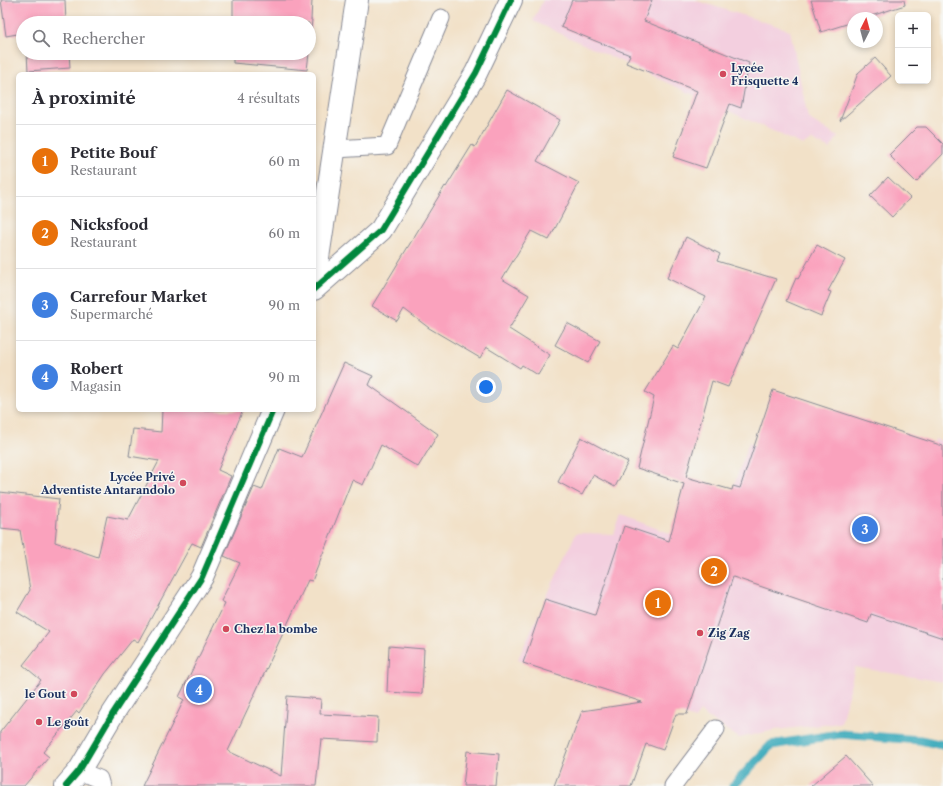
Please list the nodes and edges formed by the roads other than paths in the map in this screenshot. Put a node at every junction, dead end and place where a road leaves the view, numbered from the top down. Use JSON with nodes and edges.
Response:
{"nodes":[{"id":1,"x":357,"y":0,"type":"edge"},
{"id":2,"x":511,"y":0,"type":"edge"},
{"id":3,"x":441,"y":18,"type":"dead end"},
{"id":4,"x":335,"y":149,"type":"junction"},
{"id":5,"x":316,"y":271,"type":"edge"},
{"id":6,"x":316,"y":287,"type":"edge"},
{"id":7,"x":272,"y":412,"type":"edge"},
{"id":8,"x":716,"y":729,"type":"dead end"},
{"id":9,"x":73,"y":778,"type":"edge"},
{"id":10,"x":101,"y":786,"type":"edge"},
{"id":11,"x":673,"y":786,"type":"edge"}],
"edges":[{"from":1,"to":4,"type":"street"},
{"from":2,"to":6,"type":"street"},
{"from":3,"to":4,"type":"lane"},
{"from":4,"to":5,"type":"street"},
{"from":7,"to":9,"type":"street"},
{"from":8,"to":11,"type":"lane"},
{"from":9,"to":10,"type":"lane"}]}
